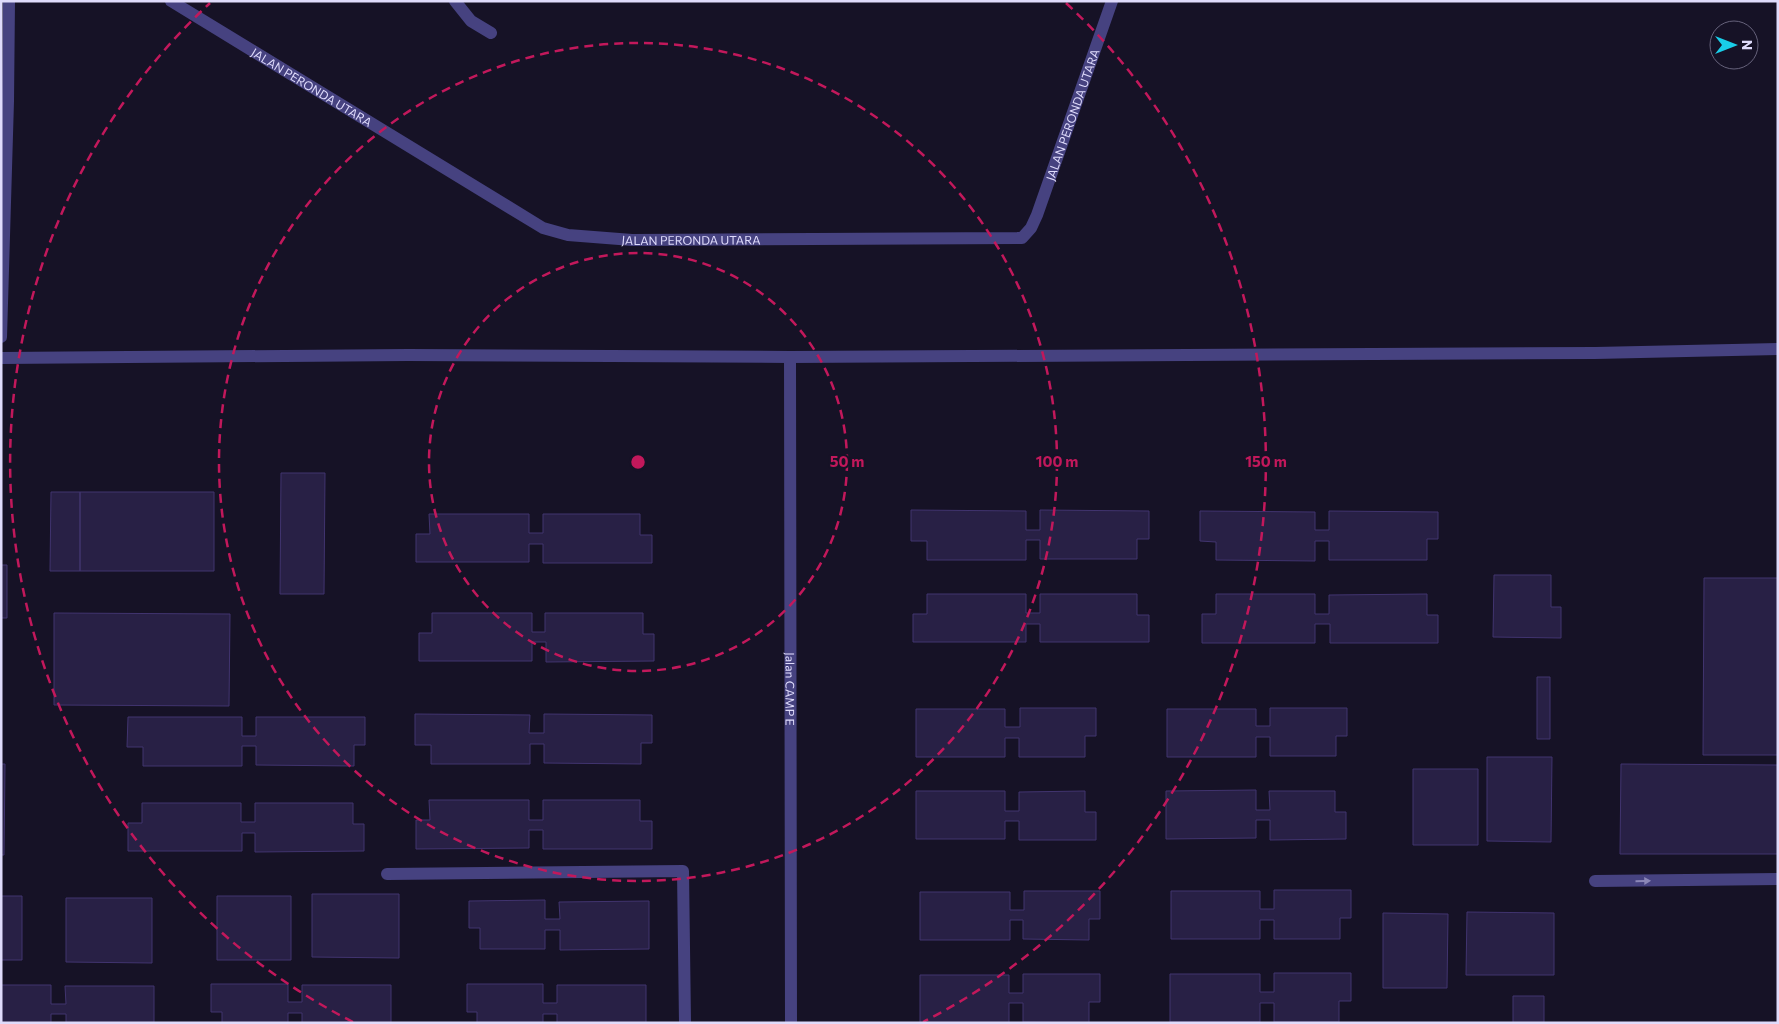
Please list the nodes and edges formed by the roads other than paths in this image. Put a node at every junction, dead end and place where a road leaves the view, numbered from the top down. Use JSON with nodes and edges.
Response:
{"nodes":[{"id":1,"x":9,"y":1,"type":"edge"},
{"id":2,"x":171,"y":1,"type":"edge"},
{"id":3,"x":455,"y":1,"type":"edge"},
{"id":4,"x":1112,"y":1,"type":"edge"},
{"id":5,"x":491,"y":33,"type":"dead end"},
{"id":6,"x":1,"y":337,"type":"edge"},
{"id":7,"x":1778,"y":350,"type":"edge"},
{"id":8,"x":790,"y":357,"type":"junction"},
{"id":9,"x":1,"y":358,"type":"edge"},
{"id":10,"x":387,"y":874,"type":"dead end"},
{"id":11,"x":1778,"y":879,"type":"edge"},
{"id":12,"x":1595,"y":881,"type":"dead end"},
{"id":13,"x":684,"y":1023,"type":"edge"},
{"id":14,"x":791,"y":1023,"type":"edge"}],
"edges":[{"from":1,"to":6,"type":"street"},
{"from":2,"to":4,"type":"street","name":"JALAN PERONDA UTARA"},
{"from":3,"to":5,"type":"street"},
{"from":7,"to":8,"type":"street"},
{"from":8,"to":9,"type":"street"},
{"from":8,"to":14,"type":"street","name":"Jalan CAMP E"},
{"from":10,"to":13,"type":"street"},
{"from":12,"to":11,"type":"street","one_way":true}]}
